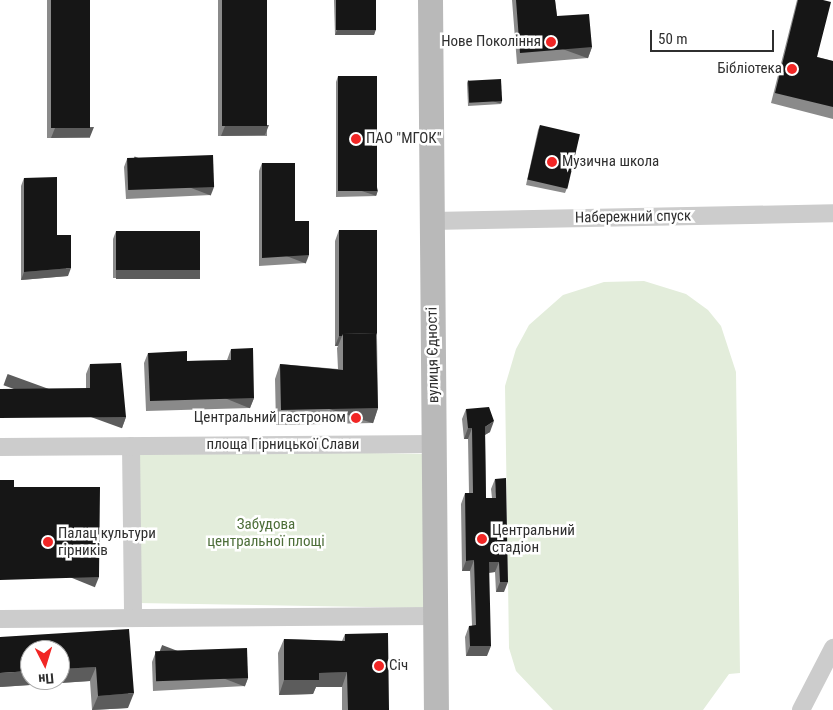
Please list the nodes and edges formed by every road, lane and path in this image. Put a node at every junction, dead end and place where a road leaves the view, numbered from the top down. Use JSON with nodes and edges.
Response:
{"nodes":[{"id":1,"x":430,"y":0,"type":"edge"},
{"id":2,"x":833,"y":213,"type":"edge"},
{"id":3,"x":432,"y":221,"type":"junction"},
{"id":4,"x":434,"y":444,"type":"junction"},
{"id":5,"x":131,"y":446,"type":"junction"},
{"id":6,"x":0,"y":447,"type":"edge"},
{"id":7,"x":133,"y":616,"type":"junction"},
{"id":8,"x":436,"y":616,"type":"junction"},
{"id":9,"x":0,"y":619,"type":"edge"},
{"id":10,"x":833,"y":648,"type":"edge"},
{"id":11,"x":436,"y":710,"type":"edge"},
{"id":12,"x":801,"y":710,"type":"edge"}],
"edges":[{"from":1,"to":3,"type":"street","name":"вулиця Єдності"},
{"from":2,"to":3,"type":"street","name":"Набережний спуск"},
{"from":3,"to":4,"type":"street","name":"вулиця Єдності"},
{"from":4,"to":5,"type":"street","name":"площа Гірницької Слави"},
{"from":4,"to":8,"type":"street","name":"вулиця Єдності"},
{"from":5,"to":6,"type":"street","name":"площа Гірницької Слави"},
{"from":5,"to":7,"type":"street"},
{"from":7,"to":8,"type":"street"},
{"from":7,"to":9,"type":"street"},
{"from":8,"to":11,"type":"street","name":"вулиця Єдності"},
{"from":10,"to":12,"type":"street"}]}
